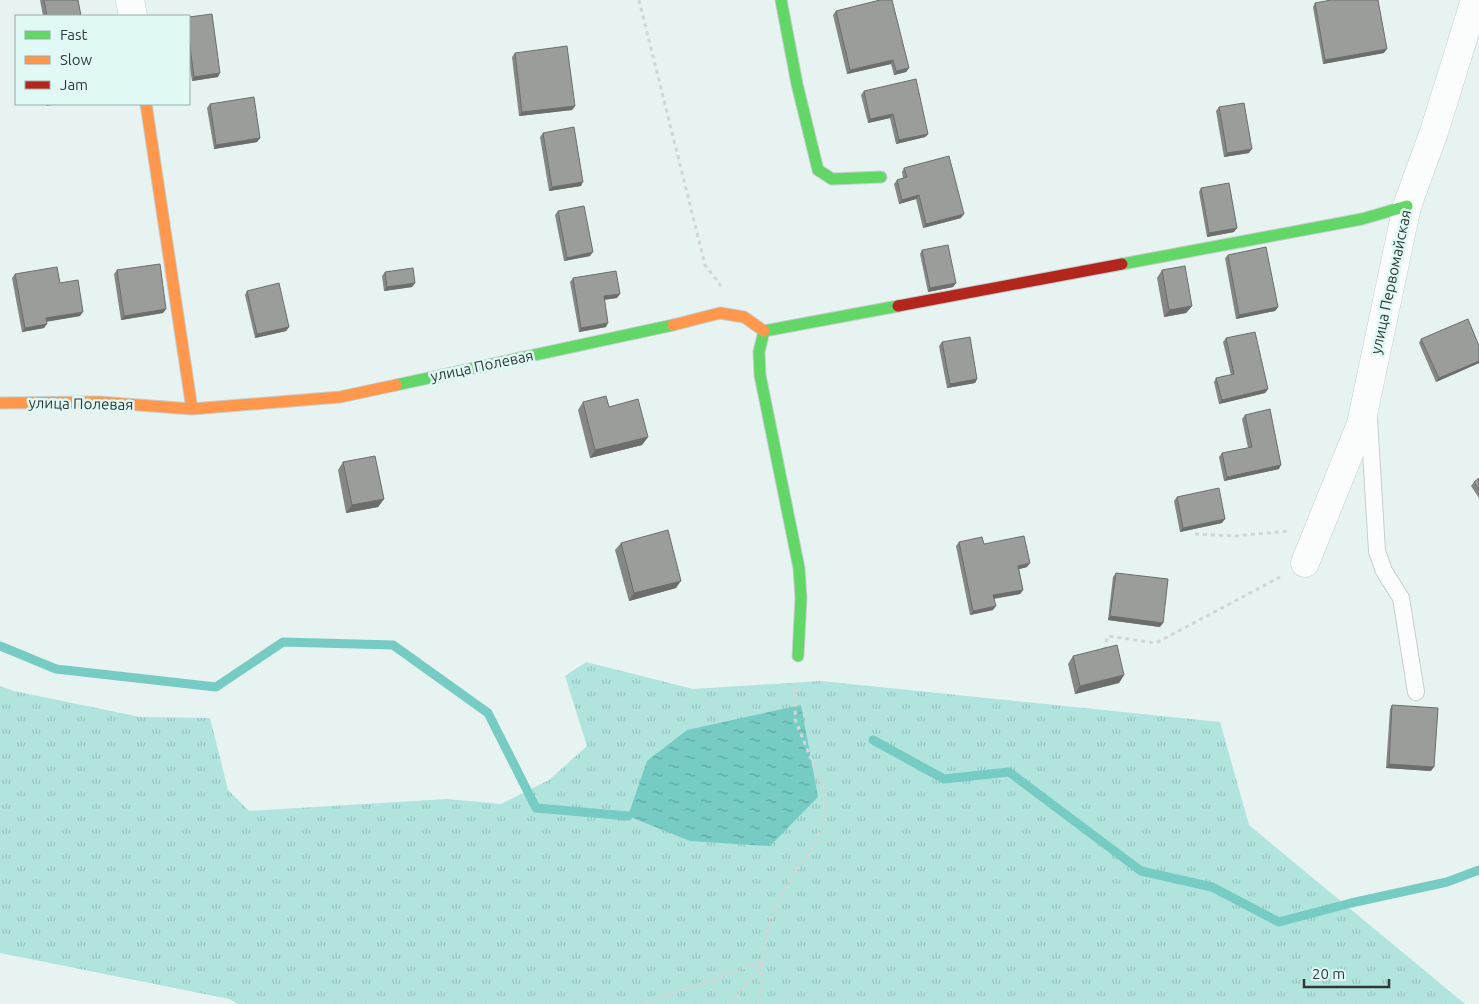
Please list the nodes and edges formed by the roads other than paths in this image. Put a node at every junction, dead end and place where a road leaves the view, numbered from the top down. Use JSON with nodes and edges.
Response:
{"nodes":[{"id":1,"x":130,"y":0,"type":"edge"},
{"id":2,"x":781,"y":0,"type":"edge"},
{"id":3,"x":1475,"y":0,"type":"edge"},
{"id":4,"x":133,"y":15,"type":"edge"},
{"id":5,"x":146,"y":105,"type":"edge"},
{"id":6,"x":880,"y":177,"type":"dead end"},
{"id":7,"x":1407,"y":206,"type":"junction"},
{"id":8,"x":764,"y":331,"type":"junction"},
{"id":9,"x":1367,"y":396,"type":"junction"},
{"id":10,"x":0,"y":403,"type":"edge"},
{"id":11,"x":192,"y":409,"type":"junction"},
{"id":12,"x":1310,"y":552,"type":"road end"},
{"id":13,"x":798,"y":656,"type":"road end"},
{"id":14,"x":1416,"y":692,"type":"dead end"}],
"edges":[{"from":1,"to":4,"type":"street"},
{"from":2,"to":6,"type":"street"},
{"from":3,"to":7,"type":"street","name":"улица Первомайская"},
{"from":5,"to":11,"type":"street"},
{"from":7,"to":8,"type":"street"},
{"from":7,"to":9,"type":"street","name":"улица Первомайская"},
{"from":8,"to":11,"type":"street","name":"улица Полевая"},
{"from":8,"to":13,"type":"street"},
{"from":9,"to":12,"type":"street","name":"улица Первомайская"},
{"from":9,"to":14,"type":"lane"},
{"from":10,"to":11,"type":"street","name":"улица Полевая"}]}
